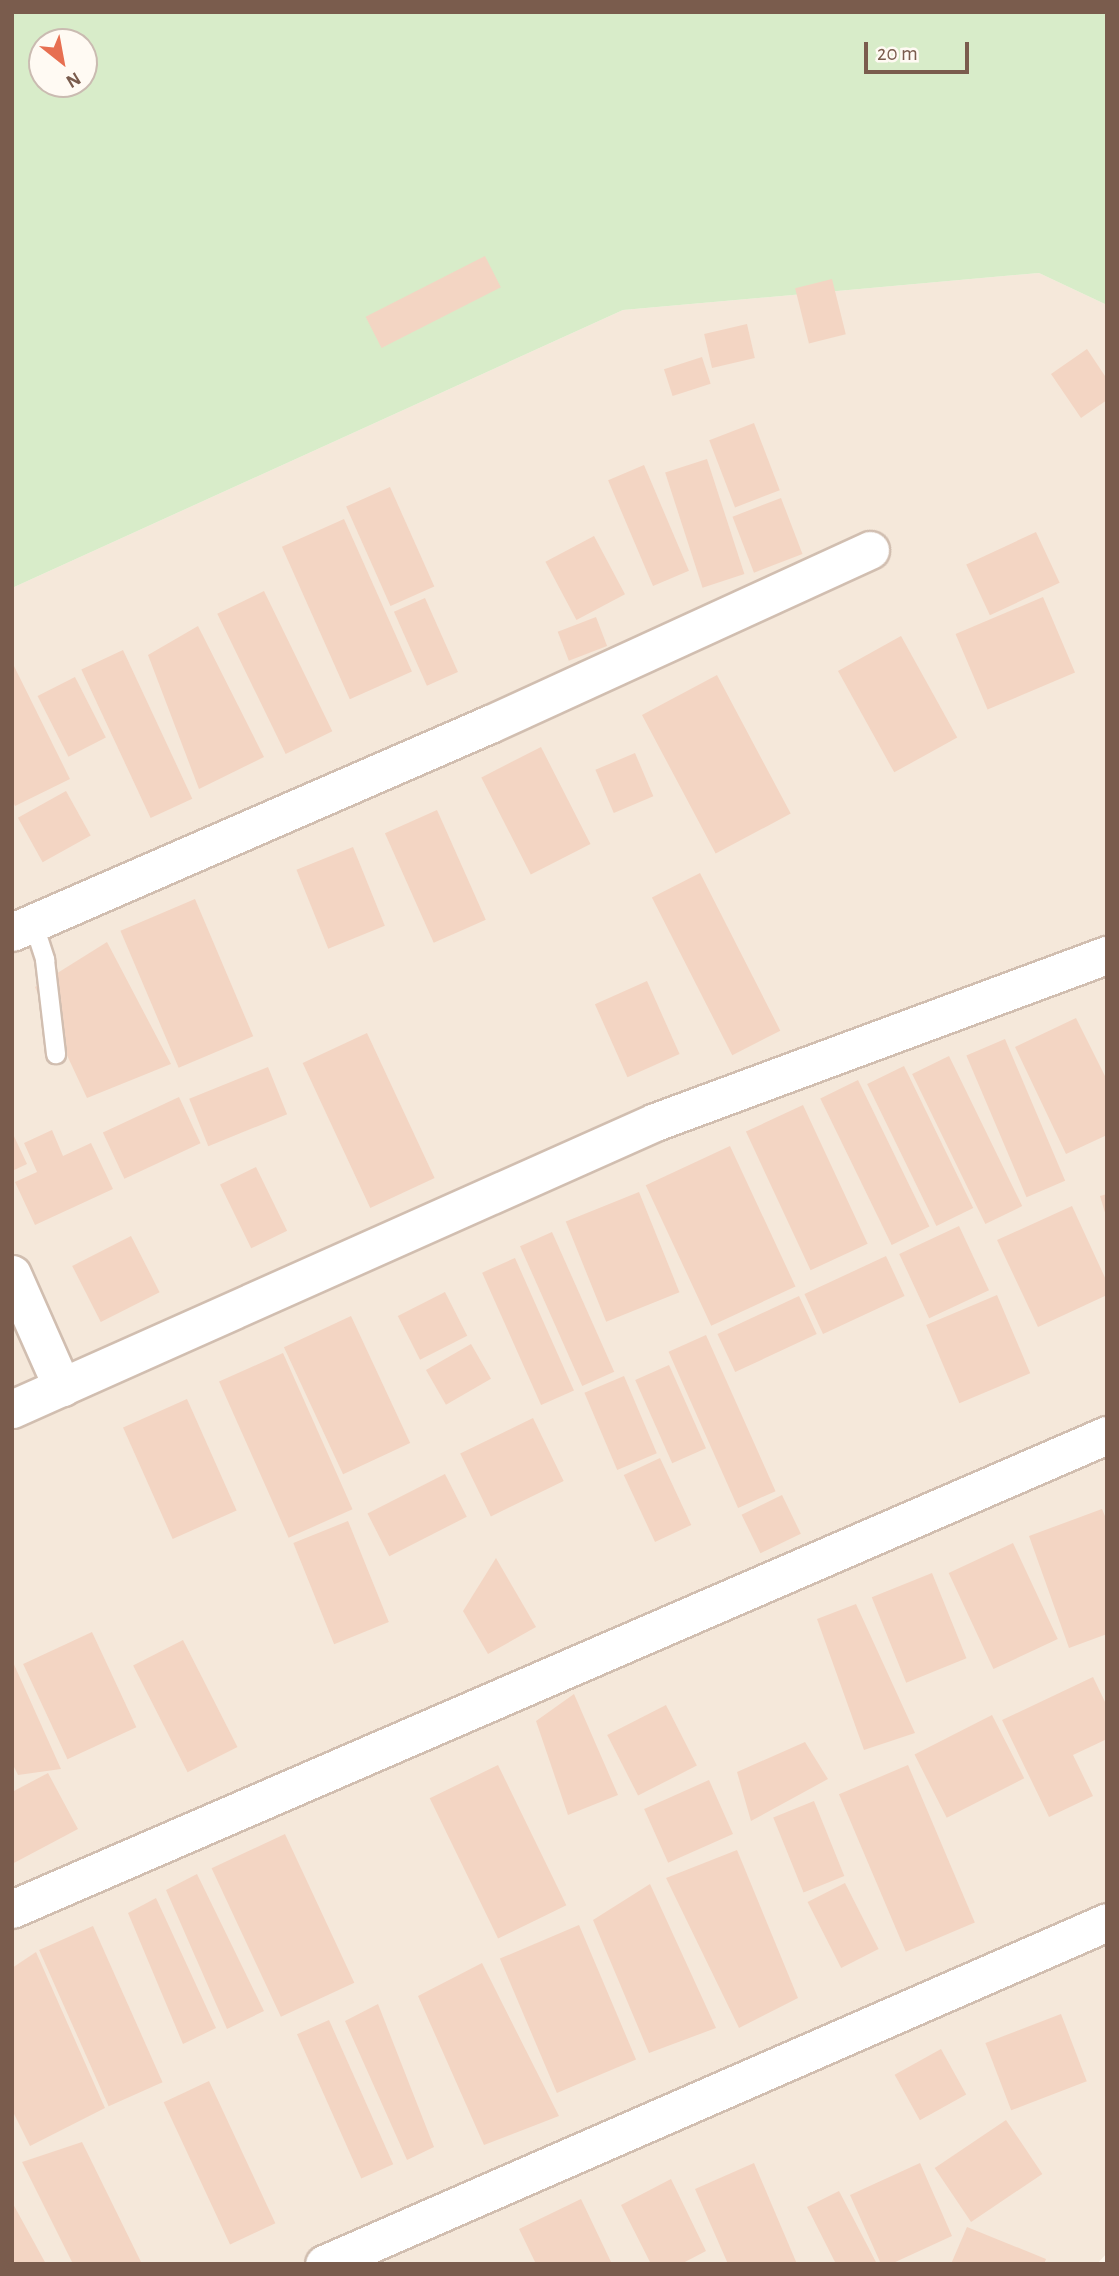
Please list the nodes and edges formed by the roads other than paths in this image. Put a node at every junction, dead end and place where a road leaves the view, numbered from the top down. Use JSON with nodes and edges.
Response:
{"nodes":[{"id":1,"x":870,"y":550,"type":"dead end"},
{"id":2,"x":23,"y":927,"type":"edge"},
{"id":3,"x":1107,"y":955,"type":"edge"},
{"id":4,"x":56,"y":1054,"type":"dead end"},
{"id":5,"x":12,"y":1274,"type":"edge"},
{"id":6,"x":62,"y":1387,"type":"junction"},
{"id":7,"x":12,"y":1409,"type":"edge"},
{"id":8,"x":1107,"y":1435,"type":"edge"},
{"id":9,"x":12,"y":1909,"type":"edge"},
{"id":10,"x":1107,"y":1922,"type":"edge"},
{"id":11,"x":324,"y":2264,"type":"edge"}],
"edges":[{"from":1,"to":2,"type":"street"},
{"from":2,"to":4,"type":"lane"},
{"from":3,"to":6,"type":"street"},
{"from":5,"to":6,"type":"street"},
{"from":6,"to":7,"type":"street"},
{"from":8,"to":9,"type":"street"},
{"from":10,"to":11,"type":"street"}]}
